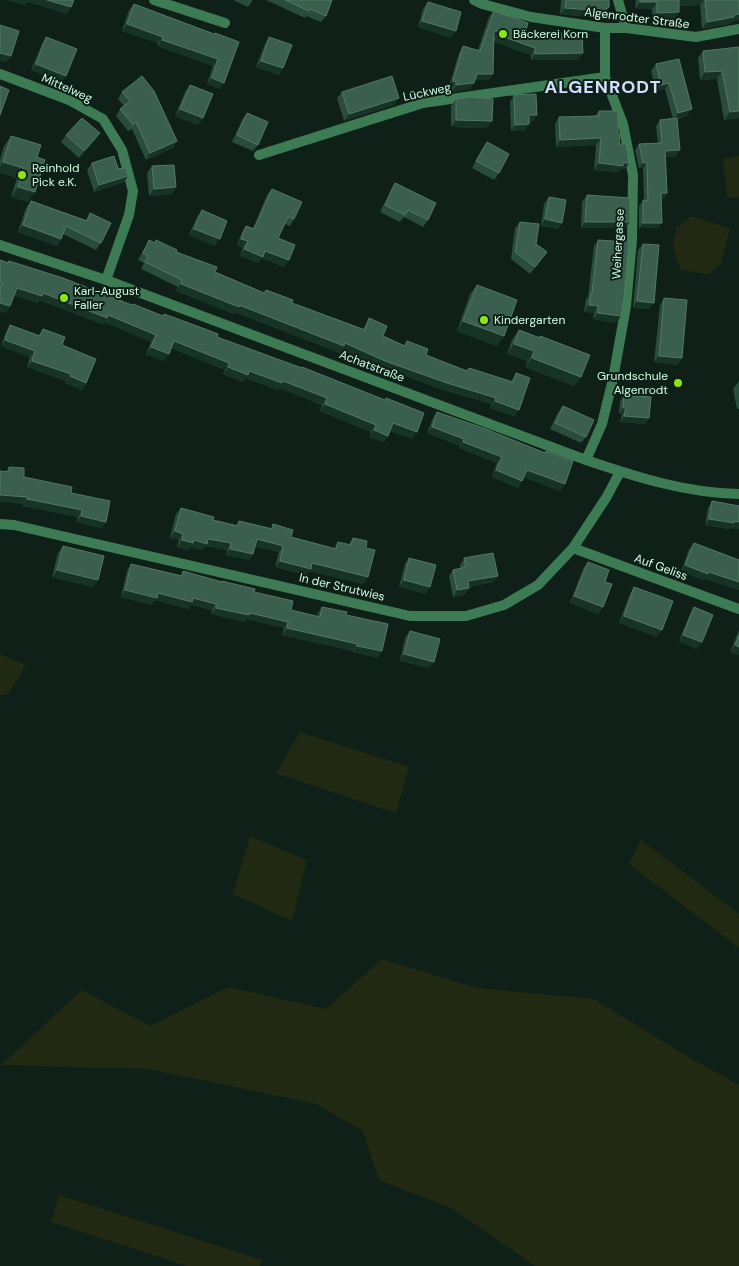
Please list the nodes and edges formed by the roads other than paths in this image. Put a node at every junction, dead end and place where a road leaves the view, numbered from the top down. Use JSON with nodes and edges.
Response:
{"nodes":[{"id":1,"x":154,"y":0,"type":"edge"},
{"id":2,"x":474,"y":0,"type":"edge"},
{"id":3,"x":618,"y":0,"type":"edge"},
{"id":4,"x":225,"y":24,"type":"dead end"},
{"id":5,"x":605,"y":28,"type":"junction"},
{"id":6,"x":626,"y":28,"type":"junction"},
{"id":7,"x":739,"y":29,"type":"edge"},
{"id":8,"x":0,"y":74,"type":"edge"},
{"id":9,"x":606,"y":77,"type":"junction"},
{"id":10,"x":259,"y":155,"type":"dead end"},
{"id":11,"x":0,"y":245,"type":"edge"},
{"id":12,"x":106,"y":280,"type":"junction"},
{"id":13,"x":586,"y":460,"type":"junction"},
{"id":14,"x":620,"y":472,"type":"junction"},
{"id":15,"x":739,"y":494,"type":"edge"},
{"id":16,"x":0,"y":524,"type":"edge"},
{"id":17,"x":574,"y":548,"type":"junction"},
{"id":18,"x":739,"y":609,"type":"edge"}],
"edges":[{"from":1,"to":4,"type":"street"},
{"from":2,"to":5,"type":"street","name":"Algenrodter Straße"},
{"from":3,"to":6,"type":"street"},
{"from":5,"to":6,"type":"street","name":"Algenrodter Straße"},
{"from":5,"to":9,"type":"street","name":"Weihergasse"},
{"from":6,"to":7,"type":"street","name":"Algenrodter Straße"},
{"from":8,"to":12,"type":"street","name":"Mittelweg"},
{"from":9,"to":10,"type":"street","name":"Lückweg"},
{"from":9,"to":13,"type":"street","name":"Weihergasse"},
{"from":11,"to":12,"type":"street","name":"Achatstraße"},
{"from":12,"to":13,"type":"street","name":"Achatstraße"},
{"from":13,"to":14,"type":"street","name":"Achatstraße"},
{"from":14,"to":15,"type":"street","name":"Achatstraße"},
{"from":14,"to":17,"type":"street","name":"In der Strutwies"},
{"from":16,"to":17,"type":"street","name":"In der Strutwies"},
{"from":17,"to":18,"type":"street","name":"Auf Geliss"}]}
